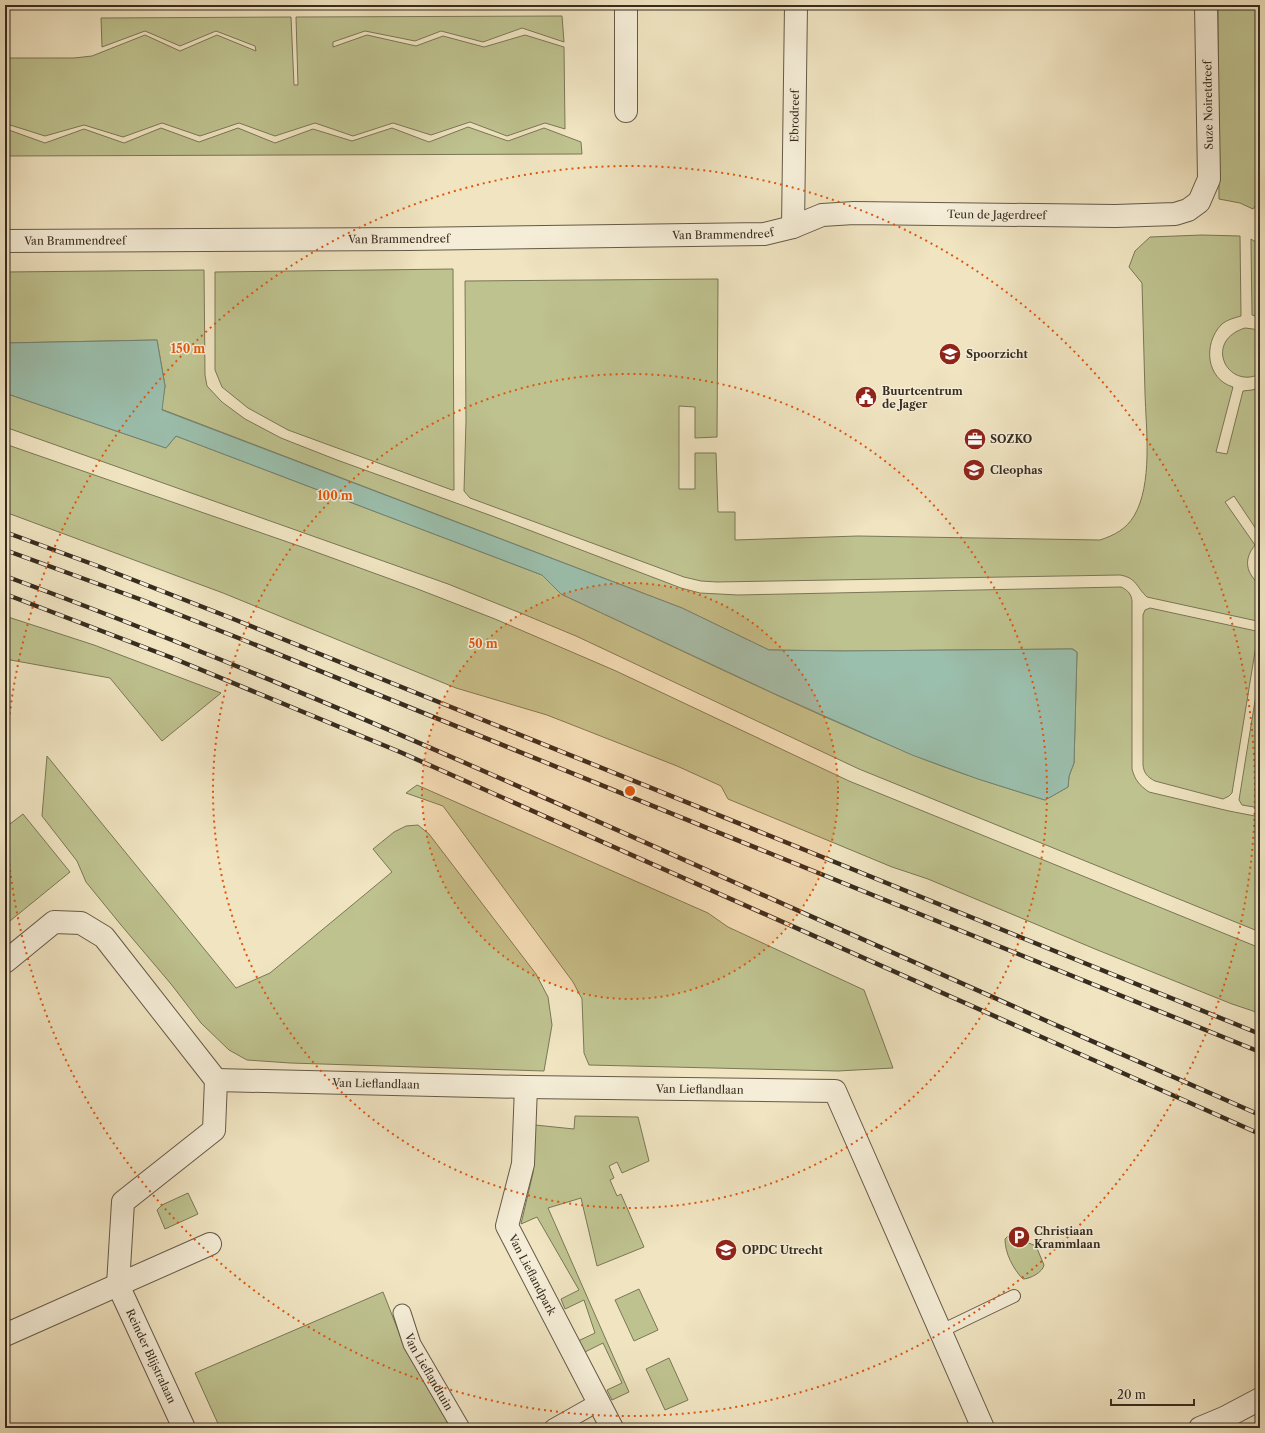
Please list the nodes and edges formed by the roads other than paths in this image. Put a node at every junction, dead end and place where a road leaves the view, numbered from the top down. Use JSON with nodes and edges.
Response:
{"nodes":[{"id":1,"x":626,"y":5,"type":"edge"},
{"id":2,"x":796,"y":5,"type":"edge"},
{"id":3,"x":1206,"y":5,"type":"edge"},
{"id":4,"x":626,"y":111,"type":"dead end"},
{"id":5,"x":1199,"y":202,"type":"joint"},
{"id":6,"x":792,"y":227,"type":"junction"},
{"id":7,"x":5,"y":241,"type":"edge"},
{"id":8,"x":5,"y":962,"type":"edge"},
{"id":9,"x":216,"y":1080,"type":"junction"},
{"id":10,"x":526,"y":1087,"type":"junction"},
{"id":11,"x":210,"y":1244,"type":"dead end"},
{"id":12,"x":118,"y":1285,"type":"junction"},
{"id":13,"x":1014,"y":1296,"type":"dead end"},
{"id":14,"x":402,"y":1313,"type":"dead end"},
{"id":15,"x":940,"y":1332,"type":"junction"},
{"id":16,"x":5,"y":1334,"type":"edge"},
{"id":17,"x":1260,"y":1399,"type":"edge"},
{"id":18,"x":599,"y":1402,"type":"junction"},
{"id":19,"x":184,"y":1428,"type":"edge"},
{"id":20,"x":461,"y":1428,"type":"edge"},
{"id":21,"x":552,"y":1428,"type":"edge"},
{"id":22,"x":612,"y":1428,"type":"edge"},
{"id":23,"x":982,"y":1428,"type":"edge"},
{"id":24,"x":1200,"y":1428,"type":"edge"}],
"edges":[{"from":1,"to":4,"type":"street"},
{"from":2,"to":6,"type":"street","name":"Ebrodreef"},
{"from":3,"to":5,"type":"street","name":"Suze Noiretdreef"},
{"from":5,"to":6,"type":"street","name":"Teun de Jagerdreef"},
{"from":6,"to":7,"type":"street","name":"Van Brammendreef"},
{"from":8,"to":9,"type":"street"},
{"from":9,"to":10,"type":"street","name":"Van Lieflandlaan"},
{"from":9,"to":12,"type":"street"},
{"from":10,"to":15,"type":"street","name":"Van Lieflandlaan"},
{"from":10,"to":18,"type":"street","name":"Van Lieflandpark"},
{"from":11,"to":12,"type":"street"},
{"from":12,"to":16,"type":"street"},
{"from":12,"to":19,"type":"street","name":"Reinder Blijstralaan"},
{"from":13,"to":15,"type":"lane"},
{"from":14,"to":20,"type":"street","name":"Van Lieflandtuin"},
{"from":15,"to":23,"type":"street"},
{"from":17,"to":24,"type":"street"},
{"from":18,"to":21,"type":"street"},
{"from":18,"to":22,"type":"street","name":"Van Lieflandpark"}]}
